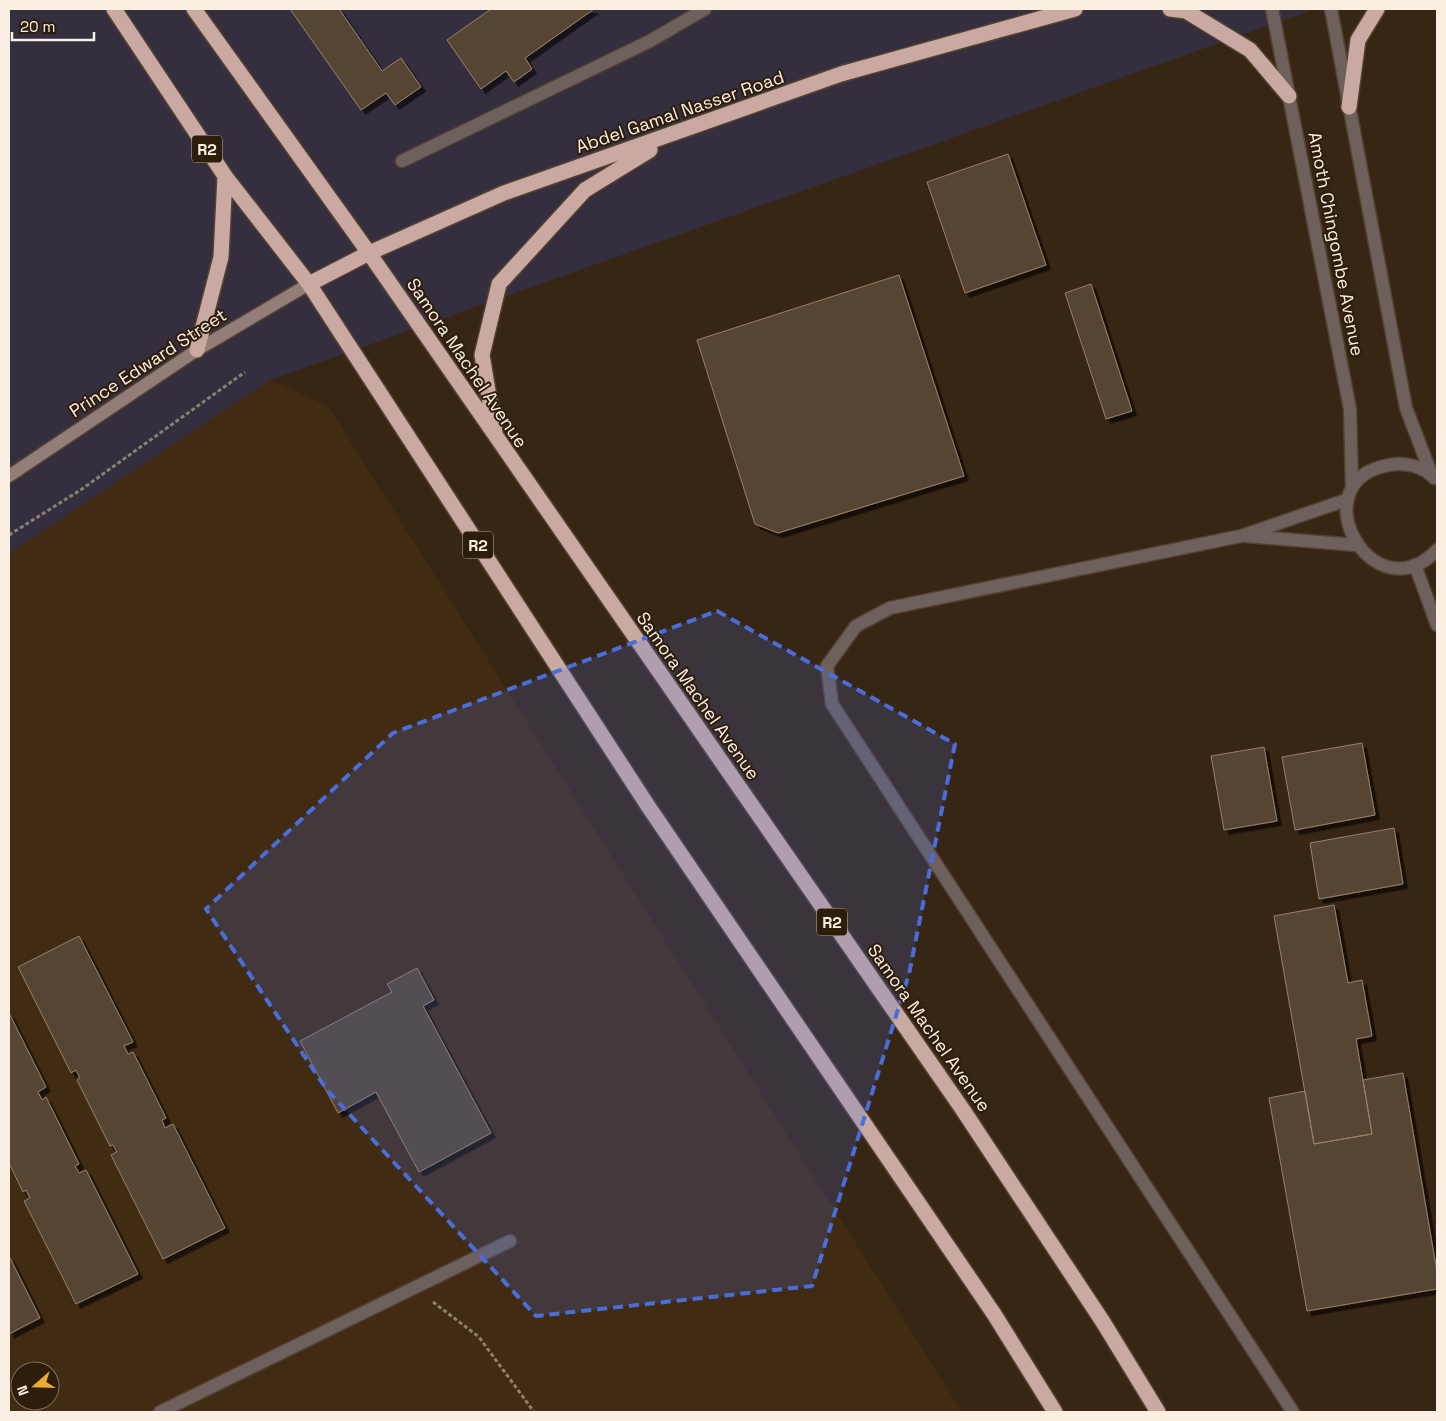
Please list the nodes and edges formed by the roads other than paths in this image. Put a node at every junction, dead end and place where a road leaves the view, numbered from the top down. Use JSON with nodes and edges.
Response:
{"nodes":[{"id":1,"x":114,"y":9,"type":"edge"},
{"id":2,"x":194,"y":9,"type":"edge"},
{"id":3,"x":705,"y":9,"type":"edge"},
{"id":4,"x":1075,"y":9,"type":"edge"},
{"id":5,"x":1170,"y":9,"type":"edge"},
{"id":6,"x":1272,"y":9,"type":"edge"},
{"id":7,"x":1331,"y":9,"type":"edge"},
{"id":8,"x":1377,"y":9,"type":"edge"},
{"id":9,"x":1290,"y":96,"type":"junction"},
{"id":10,"x":1349,"y":106,"type":"junction"},
{"id":11,"x":674,"y":135,"type":"junction"},
{"id":12,"x":402,"y":161,"type":"dead end"},
{"id":13,"x":225,"y":176,"type":"junction"},
{"id":14,"x":369,"y":253,"type":"junction"},
{"id":15,"x":309,"y":284,"type":"junction"},
{"id":16,"x":197,"y":350,"type":"junction"},
{"id":17,"x":496,"y":438,"type":"junction"},
{"id":18,"x":9,"y":476,"type":"edge"},
{"id":19,"x":1435,"y":479,"type":"edge"},
{"id":20,"x":1352,"y":487,"type":"junction"},
{"id":21,"x":1346,"y":500,"type":"junction"},
{"id":22,"x":1241,"y":536,"type":"junction"},
{"id":23,"x":1356,"y":545,"type":"junction"},
{"id":24,"x":1437,"y":550,"type":"edge"},
{"id":25,"x":1415,"y":565,"type":"junction"},
{"id":26,"x":1437,"y":625,"type":"edge"},
{"id":27,"x":510,"y":1241,"type":"dead end"},
{"id":28,"x":160,"y":1412,"type":"edge"},
{"id":29,"x":1055,"y":1412,"type":"edge"},
{"id":30,"x":1158,"y":1412,"type":"edge"},
{"id":31,"x":1293,"y":1412,"type":"edge"}],
"edges":[{"from":1,"to":13,"type":"highway","number":"R2"},
{"from":2,"to":14,"type":"highway","name":"Samora Machel Avenue","number":"R2"},
{"from":3,"to":12,"type":"street"},
{"from":4,"to":11,"type":"highway","name":"Abdel Gamal Nasser Road"},
{"from":5,"to":9,"type":"highway"},
{"from":6,"to":9,"type":"street","name":"Amoth Chingombe Avenue"},
{"from":7,"to":10,"type":"street"},
{"from":8,"to":10,"type":"highway"},
{"from":9,"to":20,"type":"street","name":"Amoth Chingombe Avenue"},
{"from":10,"to":19,"type":"street"},
{"from":11,"to":14,"type":"highway","name":"Abdel Gamal Nasser Road"},
{"from":11,"to":17,"type":"highway"},
{"from":13,"to":15,"type":"highway","number":"R2"},
{"from":13,"to":16,"type":"highway"},
{"from":14,"to":15,"type":"highway","name":"Abdel Gamal Nasser Road"},
{"from":14,"to":17,"type":"highway","name":"Samora Machel Avenue","number":"R2"},
{"from":15,"to":16,"type":"main road","name":"Prince Edward Street"},
{"from":15,"to":29,"type":"highway","number":"R2"},
{"from":16,"to":18,"type":"main road","name":"Prince Edward Street"},
{"from":17,"to":30,"type":"highway","name":"Samora Machel Avenue","number":"R2"},
{"from":19,"to":20,"type":"street"},
{"from":20,"to":21,"type":"street"},
{"from":21,"to":22,"type":"street"},
{"from":21,"to":23,"type":"street"},
{"from":22,"to":23,"type":"street"},
{"from":22,"to":31,"type":"street"},
{"from":23,"to":25,"type":"street"},
{"from":24,"to":25,"type":"street"},
{"from":25,"to":26,"type":"street"},
{"from":27,"to":28,"type":"street"}]}
